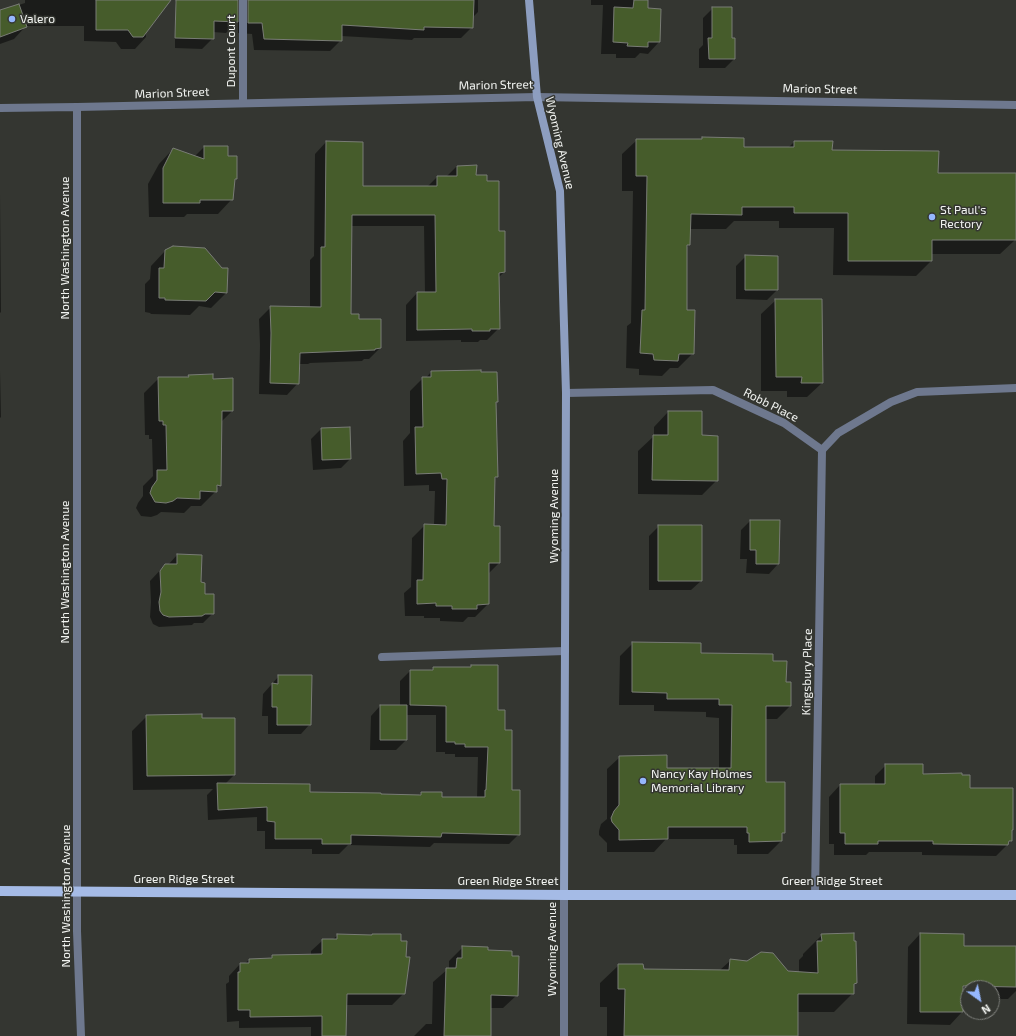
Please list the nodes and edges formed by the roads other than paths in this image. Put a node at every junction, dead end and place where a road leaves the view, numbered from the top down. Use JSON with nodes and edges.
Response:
{"nodes":[{"id":1,"x":243,"y":0,"type":"edge"},
{"id":2,"x":530,"y":0,"type":"edge"},
{"id":3,"x":537,"y":97,"type":"junction"},
{"id":4,"x":244,"y":102,"type":"junction"},
{"id":5,"x":1016,"y":105,"type":"edge"},
{"id":6,"x":77,"y":107,"type":"junction"},
{"id":7,"x":0,"y":108,"type":"edge"},
{"id":8,"x":1016,"y":388,"type":"edge"},
{"id":9,"x":566,"y":393,"type":"junction"},
{"id":10,"x":822,"y":450,"type":"junction"},
{"id":11,"x":565,"y":651,"type":"junction"},
{"id":12,"x":382,"y":657,"type":"dead end"},
{"id":13,"x":0,"y":891,"type":"edge"},
{"id":14,"x":78,"y":892,"type":"junction"},
{"id":15,"x":815,"y":894,"type":"junction"},
{"id":16,"x":564,"y":895,"type":"junction"},
{"id":17,"x":1016,"y":895,"type":"edge"},
{"id":18,"x":81,"y":1036,"type":"edge"},
{"id":19,"x":564,"y":1036,"type":"edge"}],
"edges":[{"from":1,"to":4,"type":"street","name":"Dupont Court"},
{"from":2,"to":3,"type":"main road","name":"Wyoming Avenue"},
{"from":3,"to":4,"type":"street","name":"Marion Street"},
{"from":3,"to":5,"type":"street","name":"Marion Street"},
{"from":3,"to":9,"type":"main road","name":"Wyoming Avenue"},
{"from":4,"to":6,"type":"street","name":"Marion Street"},
{"from":6,"to":7,"type":"street","name":"Marion Street"},
{"from":6,"to":14,"type":"street","name":"North Washington Avenue"},
{"from":8,"to":10,"type":"street"},
{"from":9,"to":10,"type":"street","name":"Robb Place"},
{"from":9,"to":11,"type":"main road","name":"Wyoming Avenue"},
{"from":10,"to":15,"type":"street","name":"Kingsbury Place"},
{"from":11,"to":12,"type":"street"},
{"from":11,"to":16,"type":"main road","name":"Wyoming Avenue"},
{"from":13,"to":14,"type":"main road","name":"Green Ridge Street"},
{"from":14,"to":16,"type":"main road","name":"Green Ridge Street"},
{"from":14,"to":18,"type":"street","name":"North Washington Avenue"},
{"from":15,"to":16,"type":"main road","name":"Green Ridge Street"},
{"from":15,"to":17,"type":"main road","name":"Green Ridge Street"},
{"from":16,"to":19,"type":"street","name":"Wyoming Avenue"}]}
